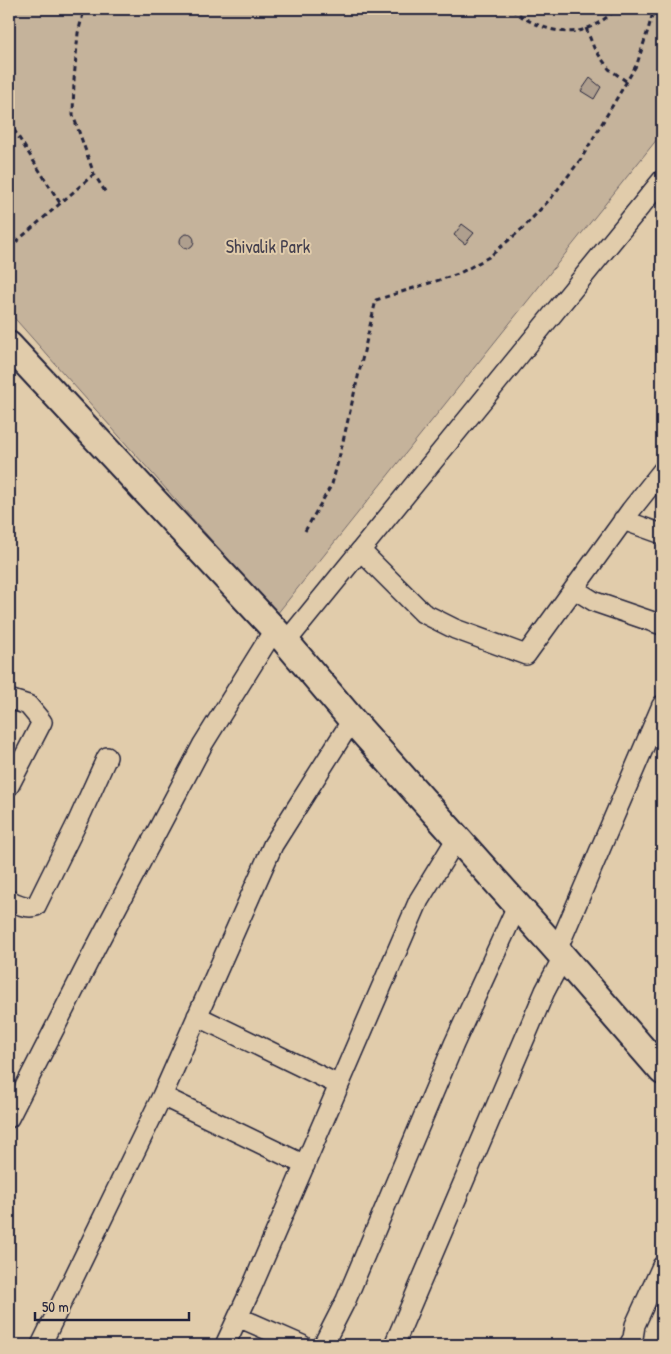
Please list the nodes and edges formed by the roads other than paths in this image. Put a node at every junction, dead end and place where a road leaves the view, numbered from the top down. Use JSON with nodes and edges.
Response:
{"nodes":[{"id":1,"x":662,"y":180,"type":"edge"},
{"id":2,"x":9,"y":346,"type":"edge"},
{"id":3,"x":661,"y":475,"type":"edge"},
{"id":4,"x":623,"y":520,"type":"junction"},
{"id":5,"x":662,"y":534,"type":"edge"},
{"id":6,"x":361,"y":551,"type":"junction"},
{"id":7,"x":574,"y":589,"type":"junction"},
{"id":8,"x":662,"y":625,"type":"edge"},
{"id":9,"x":280,"y":636,"type":"junction"},
{"id":10,"x":9,"y":699,"type":"edge"},
{"id":11,"x":662,"y":706,"type":"edge"},
{"id":12,"x":352,"y":720,"type":"junction"},
{"id":13,"x":656,"y":738,"type":"edge"},
{"id":14,"x":107,"y":757,"type":"dead end"},
{"id":15,"x":9,"y":786,"type":"edge"},
{"id":16,"x":457,"y":838,"type":"junction"},
{"id":17,"x":9,"y":900,"type":"edge"},
{"id":18,"x":517,"y":906,"type":"junction"},
{"id":19,"x":560,"y":954,"type":"junction"},
{"id":20,"x":198,"y":1016,"type":"junction"},
{"id":21,"x":662,"y":1071,"type":"edge"},
{"id":22,"x":16,"y":1086,"type":"edge"},
{"id":23,"x":339,"y":1086,"type":"junction"},
{"id":24,"x":162,"y":1096,"type":"junction"},
{"id":25,"x":9,"y":1118,"type":"edge"},
{"id":26,"x":305,"y":1165,"type":"junction"},
{"id":27,"x":662,"y":1266,"type":"edge"},
{"id":28,"x":238,"y":1317,"type":"junction"},
{"id":29,"x":41,"y":1345,"type":"edge"},
{"id":30,"x":225,"y":1345,"type":"edge"},
{"id":31,"x":302,"y":1345,"type":"edge"},
{"id":32,"x":323,"y":1345,"type":"edge"},
{"id":33,"x":394,"y":1345,"type":"edge"},
{"id":34,"x":629,"y":1345,"type":"edge"}],
"edges":[{"from":1,"to":6,"type":"street"},
{"from":2,"to":9,"type":"street"},
{"from":3,"to":4,"type":"street"},
{"from":4,"to":5,"type":"street"},
{"from":4,"to":7,"type":"street"},
{"from":6,"to":7,"type":"street"},
{"from":6,"to":9,"type":"street"},
{"from":7,"to":8,"type":"street"},
{"from":9,"to":12,"type":"street"},
{"from":9,"to":22,"type":"street"},
{"from":10,"to":15,"type":"street"},
{"from":11,"to":13,"type":"street"},
{"from":12,"to":16,"type":"street"},
{"from":12,"to":20,"type":"street"},
{"from":13,"to":19,"type":"street"},
{"from":14,"to":17,"type":"street"},
{"from":16,"to":18,"type":"street"},
{"from":16,"to":23,"type":"street"},
{"from":18,"to":19,"type":"street"},
{"from":18,"to":32,"type":"street"},
{"from":19,"to":21,"type":"street"},
{"from":19,"to":33,"type":"street"},
{"from":20,"to":23,"type":"street"},
{"from":20,"to":24,"type":"street"},
{"from":22,"to":25,"type":"street"},
{"from":23,"to":26,"type":"street"},
{"from":24,"to":26,"type":"street"},
{"from":24,"to":29,"type":"street"},
{"from":26,"to":28,"type":"street"},
{"from":27,"to":34,"type":"street"},
{"from":28,"to":30,"type":"street"},
{"from":28,"to":31,"type":"street"}]}
